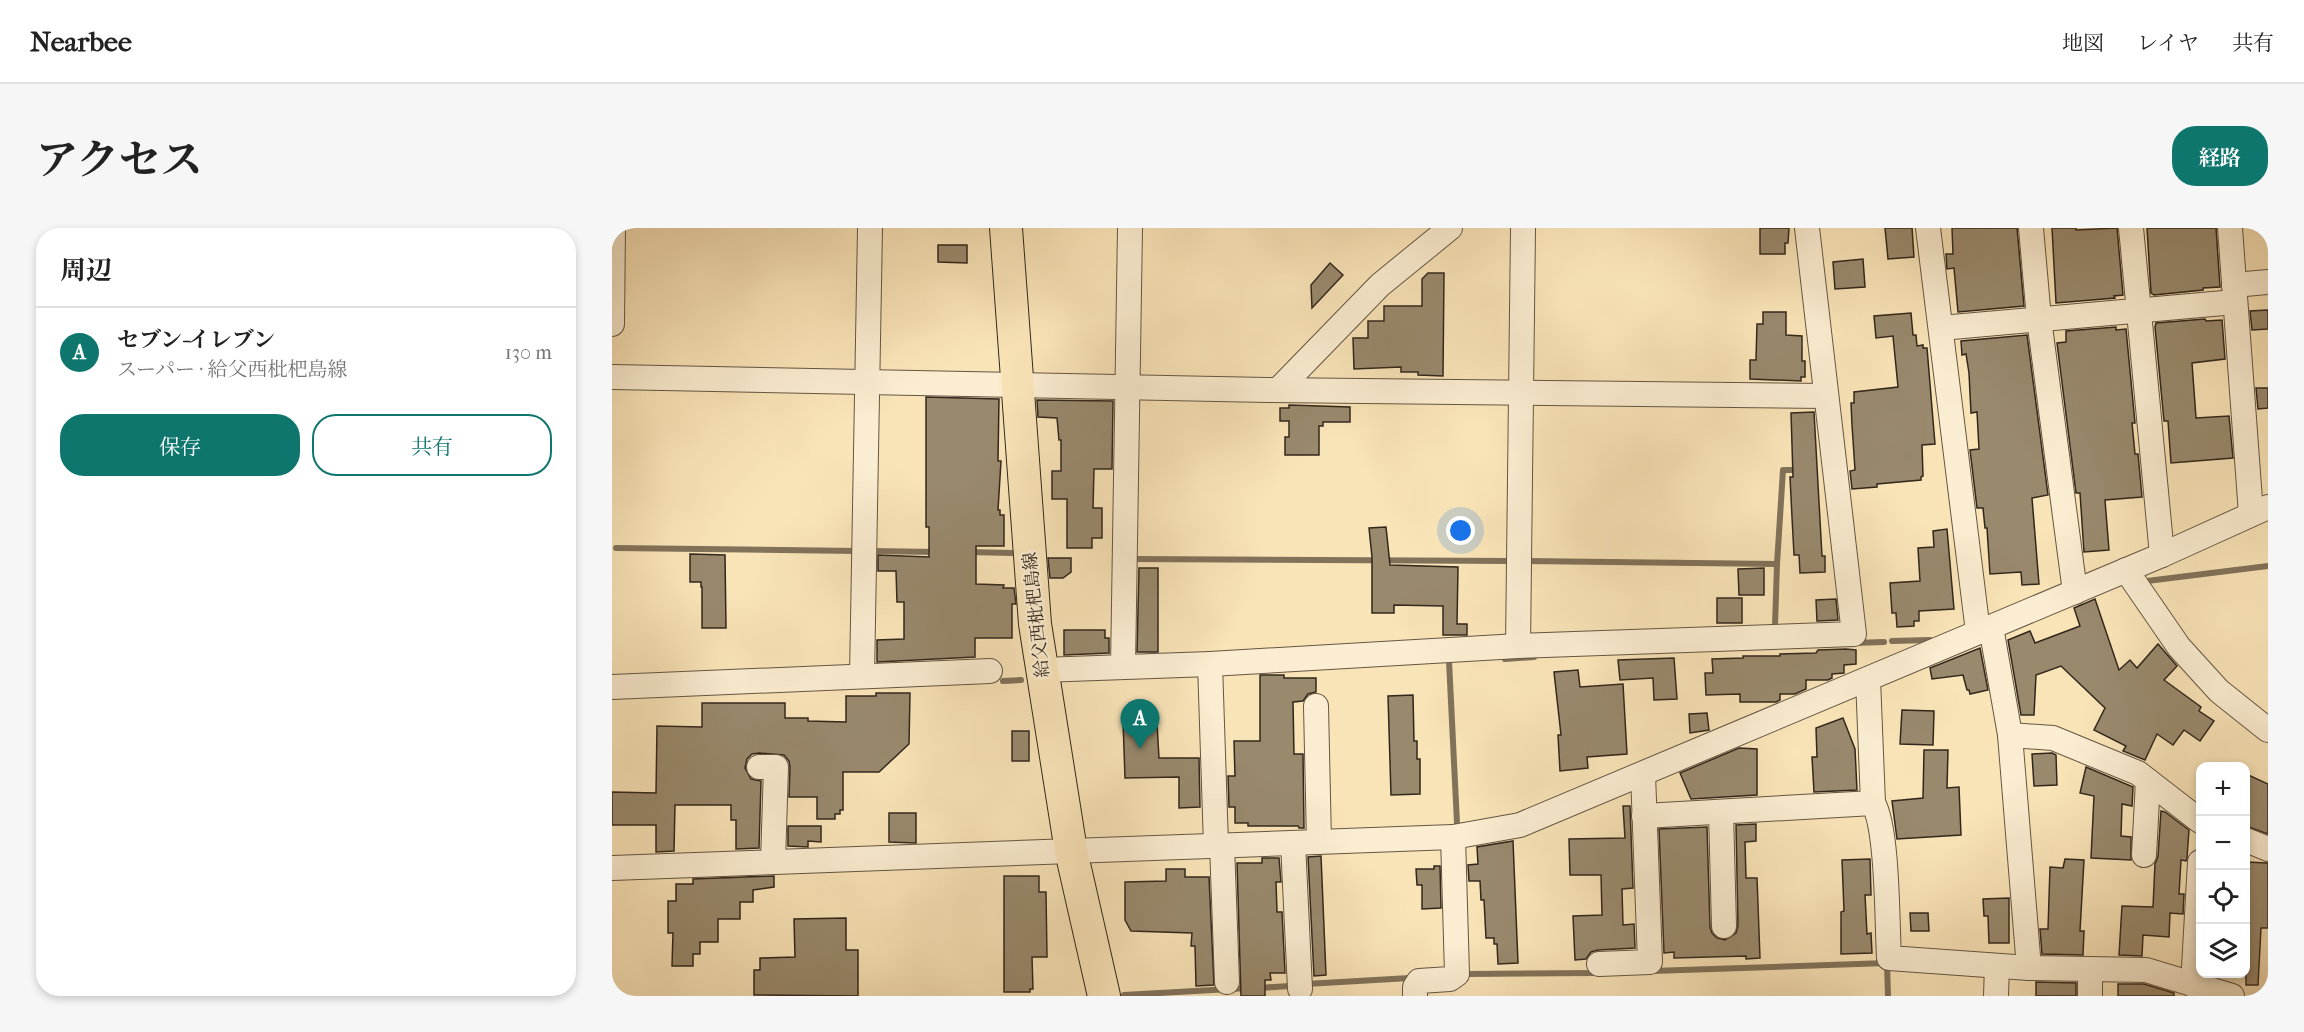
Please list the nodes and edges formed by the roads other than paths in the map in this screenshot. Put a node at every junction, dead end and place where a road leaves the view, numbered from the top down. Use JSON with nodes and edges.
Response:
{"nodes":[{"id":1,"x":614,"y":228,"type":"edge"},
{"id":2,"x":870,"y":228,"type":"edge"},
{"id":3,"x":1006,"y":228,"type":"edge"},
{"id":4,"x":1130,"y":228,"type":"edge"},
{"id":5,"x":1450,"y":228,"type":"edge"},
{"id":6,"x":1523,"y":228,"type":"edge"},
{"id":7,"x":1807,"y":228,"type":"edge"},
{"id":8,"x":1928,"y":228,"type":"edge"},
{"id":9,"x":2031,"y":228,"type":"edge"},
{"id":10,"x":2131,"y":228,"type":"edge"},
{"id":11,"x":2230,"y":228,"type":"edge"},
{"id":12,"x":2268,"y":282,"type":"edge"},
{"id":13,"x":2235,"y":293,"type":"junction"},
{"id":14,"x":2138,"y":310,"type":"junction"},
{"id":15,"x":2039,"y":320,"type":"junction"},
{"id":16,"x":612,"y":324,"type":"edge"},
{"id":17,"x":1941,"y":328,"type":"junction"},
{"id":18,"x":612,"y":377,"type":"edge"},
{"id":19,"x":867,"y":382,"type":"junction"},
{"id":20,"x":1016,"y":385,"type":"junction"},
{"id":21,"x":1128,"y":387,"type":"junction"},
{"id":22,"x":1278,"y":390,"type":"junction"},
{"id":23,"x":1521,"y":392,"type":"junction"},
{"id":24,"x":1826,"y":396,"type":"junction"},
{"id":25,"x":2260,"y":511,"type":"edge"},
{"id":26,"x":2162,"y":555,"type":"junction"},
{"id":27,"x":2126,"y":570,"type":"junction"},
{"id":28,"x":2075,"y":592,"type":"junction"},
{"id":29,"x":1984,"y":630,"type":"junction"},
{"id":30,"x":1518,"y":646,"type":"junction"},
{"id":31,"x":1210,"y":664,"type":"junction"},
{"id":32,"x":1123,"y":667,"type":"junction"},
{"id":33,"x":990,"y":670,"type":"dead end"},
{"id":34,"x":1041,"y":670,"type":"junction"},
{"id":35,"x":862,"y":676,"type":"junction"},
{"id":36,"x":1869,"y":678,"type":"junction"},
{"id":37,"x":612,"y":687,"type":"edge"},
{"id":38,"x":1316,"y":706,"type":"dead end"},
{"id":39,"x":2268,"y":730,"type":"edge"},
{"id":40,"x":2010,"y":735,"type":"junction"},
{"id":41,"x":759,"y":767,"type":"dead end"},
{"id":42,"x":1643,"y":774,"type":"junction"},
{"id":43,"x":2148,"y":781,"type":"junction"},
{"id":44,"x":1873,"y":803,"type":"junction"},
{"id":45,"x":1720,"y":812,"type":"junction"},
{"id":46,"x":1644,"y":816,"type":"junction"},
{"id":47,"x":2196,"y":818,"type":"edge"},
{"id":48,"x":1453,"y":837,"type":"junction"},
{"id":49,"x":1319,"y":842,"type":"junction"},
{"id":50,"x":2250,"y":842,"type":"edge"},
{"id":51,"x":1293,"y":843,"type":"junction"},
{"id":52,"x":1219,"y":845,"type":"junction"},
{"id":53,"x":2268,"y":849,"type":"edge"},
{"id":54,"x":1071,"y":850,"type":"junction"},
{"id":55,"x":2144,"y":855,"type":"dead end"},
{"id":56,"x":773,"y":862,"type":"junction"},
{"id":57,"x":612,"y":868,"type":"edge"},
{"id":58,"x":2199,"y":870,"type":"edge"},
{"id":59,"x":1724,"y":926,"type":"dead end"},
{"id":60,"x":1599,"y":964,"type":"dead end"},
{"id":61,"x":1997,"y":966,"type":"junction"},
{"id":62,"x":2029,"y":968,"type":"junction"},
{"id":63,"x":2090,"y":970,"type":"junction"},
{"id":64,"x":1227,"y":982,"type":"dead end"},
{"id":65,"x":2189,"y":988,"type":"edge"},
{"id":66,"x":1300,"y":989,"type":"dead end"},
{"id":67,"x":1104,"y":996,"type":"edge"},
{"id":68,"x":1415,"y":996,"type":"edge"},
{"id":69,"x":1996,"y":996,"type":"edge"},
{"id":70,"x":2090,"y":996,"type":"edge"},
{"id":71,"x":2232,"y":996,"type":"edge"}],
"edges":[{"from":1,"to":16,"type":"street"},
{"from":2,"to":19,"type":"street"},
{"from":3,"to":20,"type":"main road","name":"給父西枇杷島線"},
{"from":4,"to":21,"type":"street"},
{"from":5,"to":22,"type":"street"},
{"from":6,"to":23,"type":"street"},
{"from":7,"to":24,"type":"street"},
{"from":8,"to":17,"type":"street"},
{"from":9,"to":15,"type":"street"},
{"from":10,"to":14,"type":"street"},
{"from":11,"to":13,"type":"street"},
{"from":12,"to":13,"type":"street"},
{"from":13,"to":14,"type":"street"},
{"from":13,"to":25,"type":"street"},
{"from":14,"to":15,"type":"street"},
{"from":14,"to":26,"type":"street"},
{"from":15,"to":17,"type":"street"},
{"from":15,"to":28,"type":"street"},
{"from":17,"to":29,"type":"street"},
{"from":18,"to":19,"type":"street"},
{"from":19,"to":20,"type":"street"},
{"from":19,"to":35,"type":"street"},
{"from":20,"to":21,"type":"street"},
{"from":20,"to":34,"type":"main road","name":"給父西枇杷島線"},
{"from":21,"to":22,"type":"street"},
{"from":21,"to":32,"type":"street"},
{"from":22,"to":23,"type":"street"},
{"from":23,"to":24,"type":"street"},
{"from":23,"to":30,"type":"street"},
{"from":24,"to":30,"type":"street"},
{"from":25,"to":26,"type":"street"},
{"from":26,"to":27,"type":"street"},
{"from":27,"to":28,"type":"street"},
{"from":27,"to":39,"type":"street"},
{"from":28,"to":29,"type":"street"},
{"from":29,"to":36,"type":"street"},
{"from":29,"to":40,"type":"street"},
{"from":30,"to":31,"type":"street"},
{"from":31,"to":32,"type":"street"},
{"from":31,"to":52,"type":"street"},
{"from":32,"to":34,"type":"street"},
{"from":33,"to":35,"type":"street"},
{"from":34,"to":54,"type":"main road","name":"給父西枇杷島線"},
{"from":35,"to":37,"type":"street"},
{"from":36,"to":42,"type":"street"},
{"from":36,"to":44,"type":"street"},
{"from":38,"to":49,"type":"street"},
{"from":40,"to":43,"type":"street"},
{"from":40,"to":62,"type":"street"},
{"from":41,"to":56,"type":"street"},
{"from":42,"to":46,"type":"street"},
{"from":42,"to":48,"type":"street"},
{"from":43,"to":47,"type":"street"},
{"from":43,"to":55,"type":"street"},
{"from":44,"to":45,"type":"street"},
{"from":44,"to":61,"type":"street"},
{"from":45,"to":46,"type":"street"},
{"from":45,"to":59,"type":"street"},
{"from":46,"to":60,"type":"street"},
{"from":48,"to":49,"type":"street"},
{"from":48,"to":68,"type":"street"},
{"from":49,"to":51,"type":"street"},
{"from":50,"to":53,"type":"street"},
{"from":51,"to":52,"type":"street"},
{"from":51,"to":66,"type":"street"},
{"from":52,"to":54,"type":"street"},
{"from":52,"to":64,"type":"street"},
{"from":54,"to":56,"type":"street"},
{"from":54,"to":67,"type":"main road","name":"給父西枇杷島線"},
{"from":56,"to":57,"type":"street"},
{"from":58,"to":65,"type":"street"},
{"from":61,"to":62,"type":"street"},
{"from":61,"to":69,"type":"street"},
{"from":62,"to":63,"type":"street"},
{"from":63,"to":65,"type":"street"},
{"from":63,"to":70,"type":"street"},
{"from":65,"to":71,"type":"street"}]}
